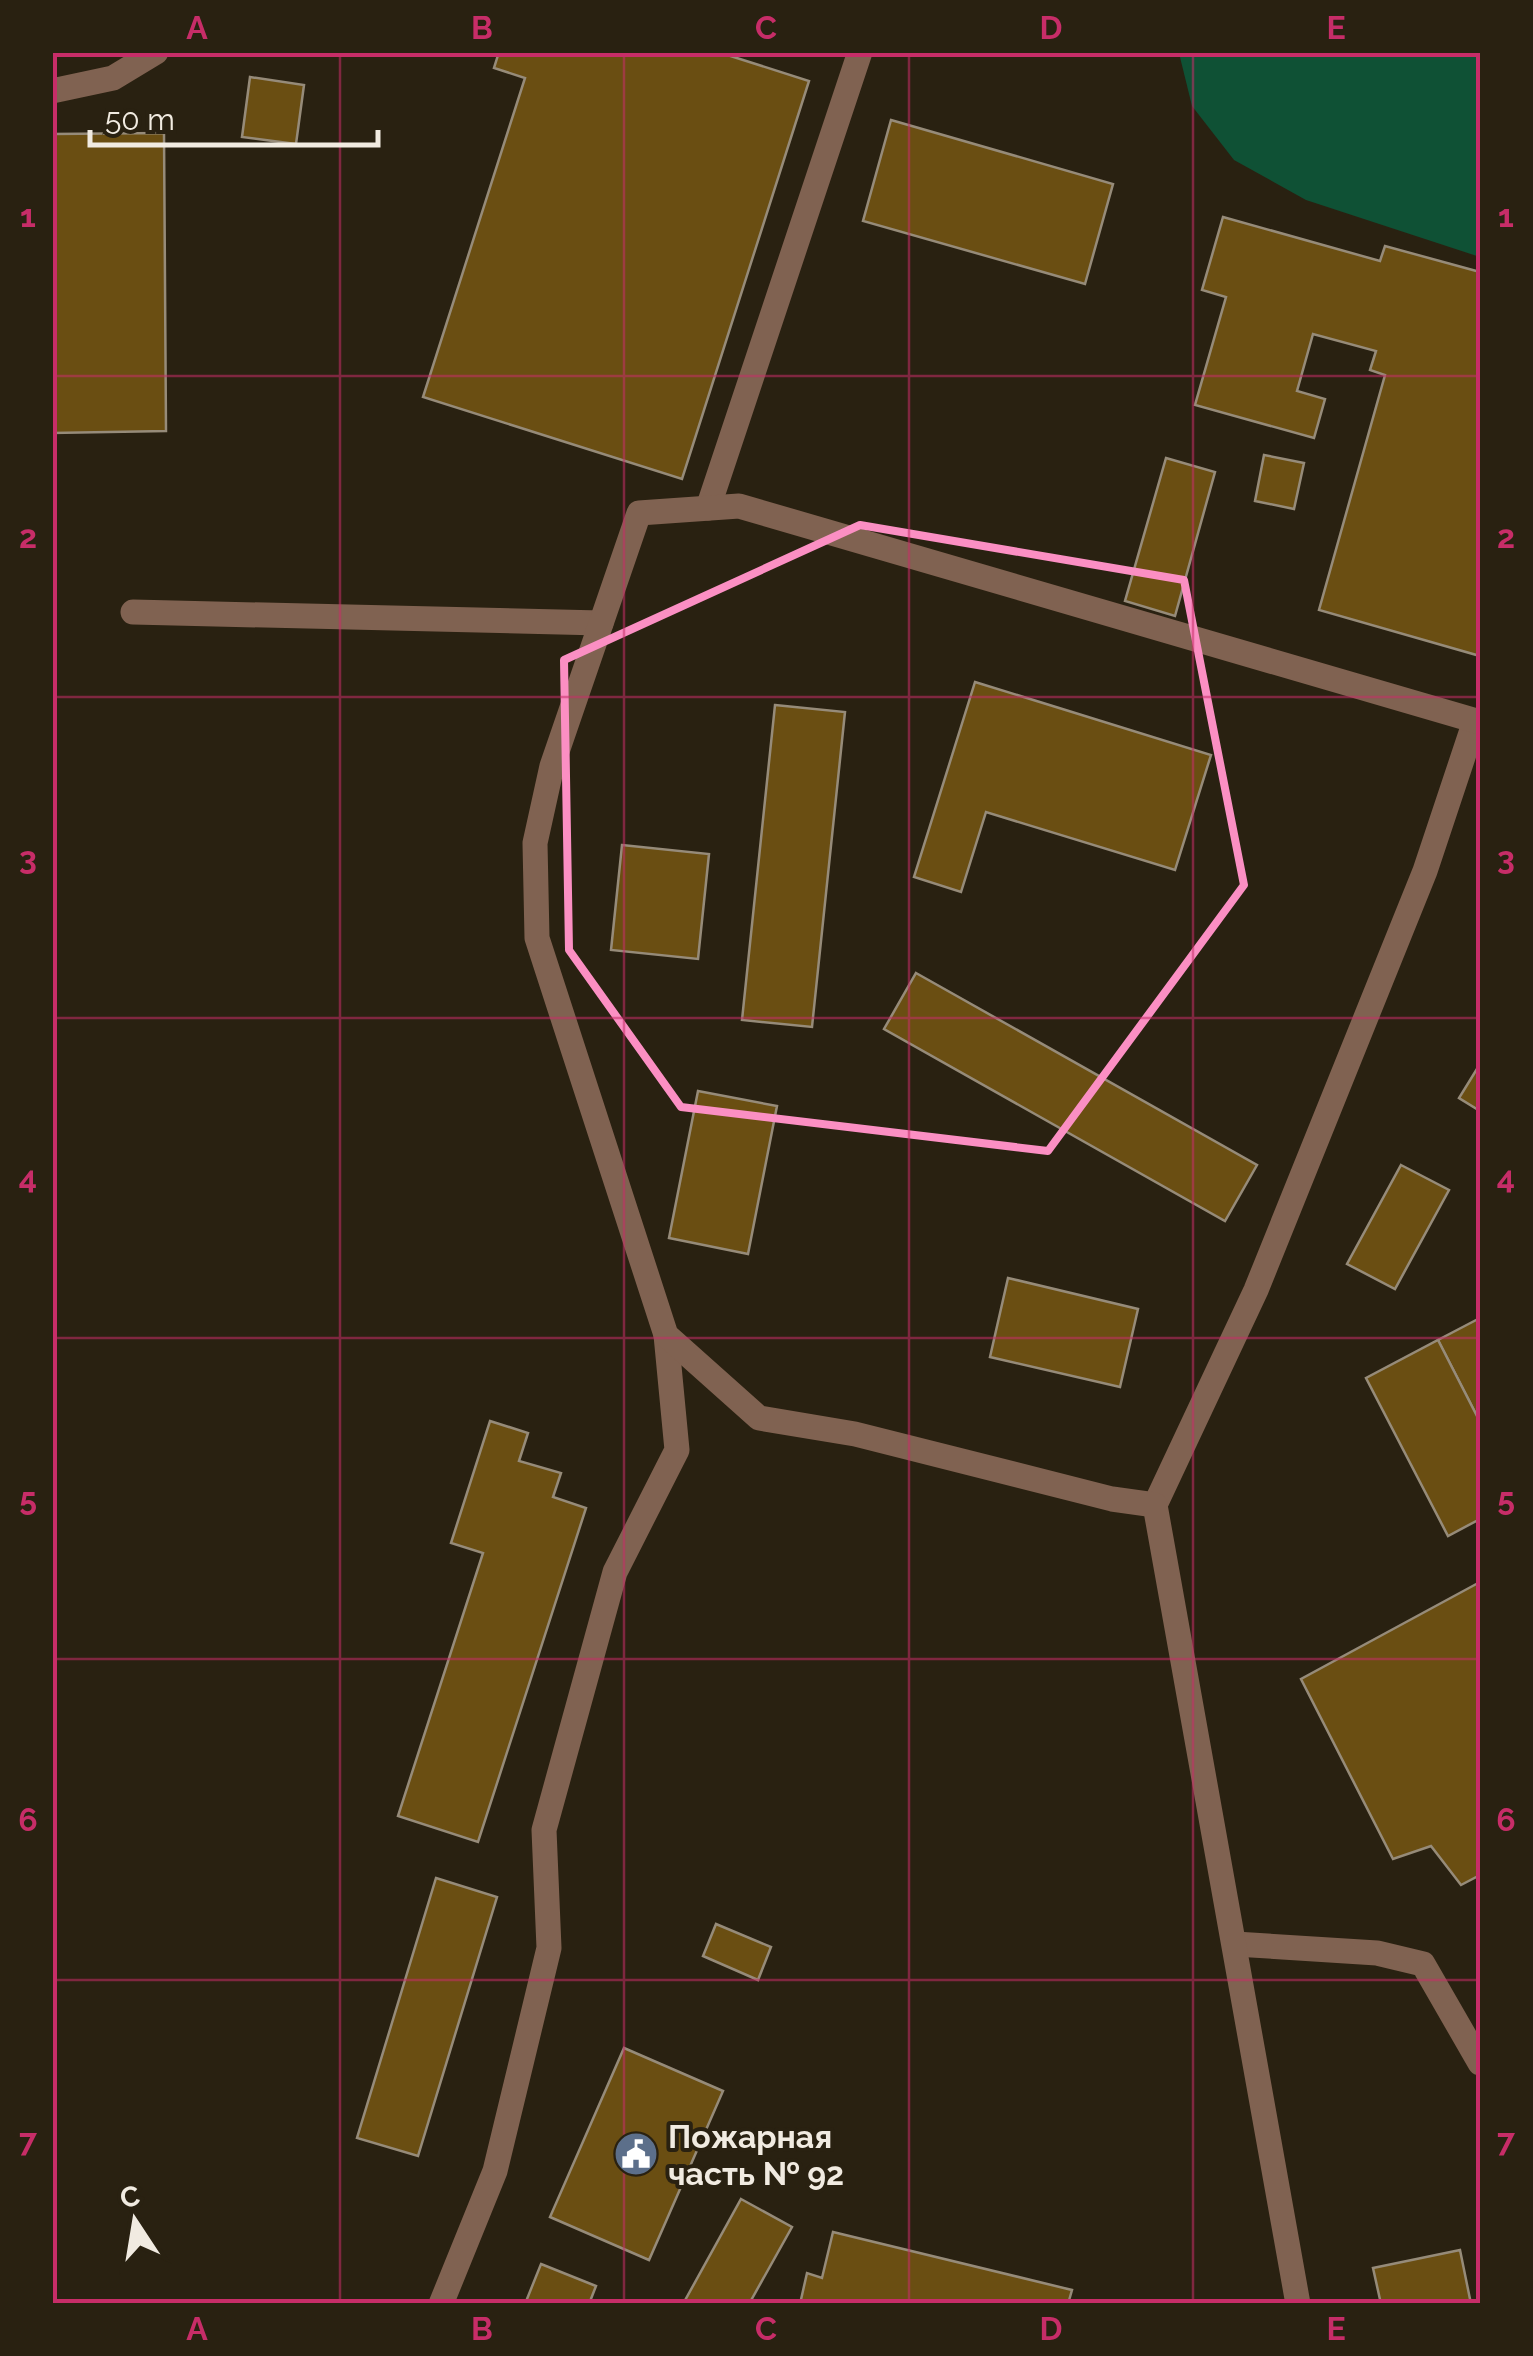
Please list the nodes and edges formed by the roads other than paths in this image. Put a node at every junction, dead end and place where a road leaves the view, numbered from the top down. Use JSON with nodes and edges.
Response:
{"nodes":[{"id":1,"x":156,"y":52,"type":"edge"},
{"id":2,"x":860,"y":52,"type":"edge"},
{"id":3,"x":52,"y":91,"type":"edge"},
{"id":4,"x":708,"y":508,"type":"junction"},
{"id":5,"x":133,"y":612,"type":"dead end"},
{"id":6,"x":601,"y":623,"type":"junction"},
{"id":7,"x":1478,"y":722,"type":"edge"},
{"id":8,"x":666,"y":1334,"type":"junction"},
{"id":9,"x":1155,"y":1505,"type":"junction"},
{"id":10,"x":1235,"y":1944,"type":"junction"},
{"id":11,"x":1480,"y":2063,"type":"edge"},
{"id":12,"x":441,"y":2304,"type":"edge"},
{"id":13,"x":1298,"y":2304,"type":"edge"}],
"edges":[{"from":1,"to":3,"type":"lane"},
{"from":2,"to":4,"type":"lane"},
{"from":4,"to":6,"type":"lane"},
{"from":4,"to":7,"type":"lane"},
{"from":5,"to":6,"type":"lane"},
{"from":6,"to":8,"type":"lane"},
{"from":7,"to":9,"type":"lane"},
{"from":8,"to":9,"type":"lane"},
{"from":8,"to":12,"type":"lane"},
{"from":9,"to":10,"type":"lane"},
{"from":10,"to":11,"type":"lane"},
{"from":10,"to":13,"type":"lane"}]}
